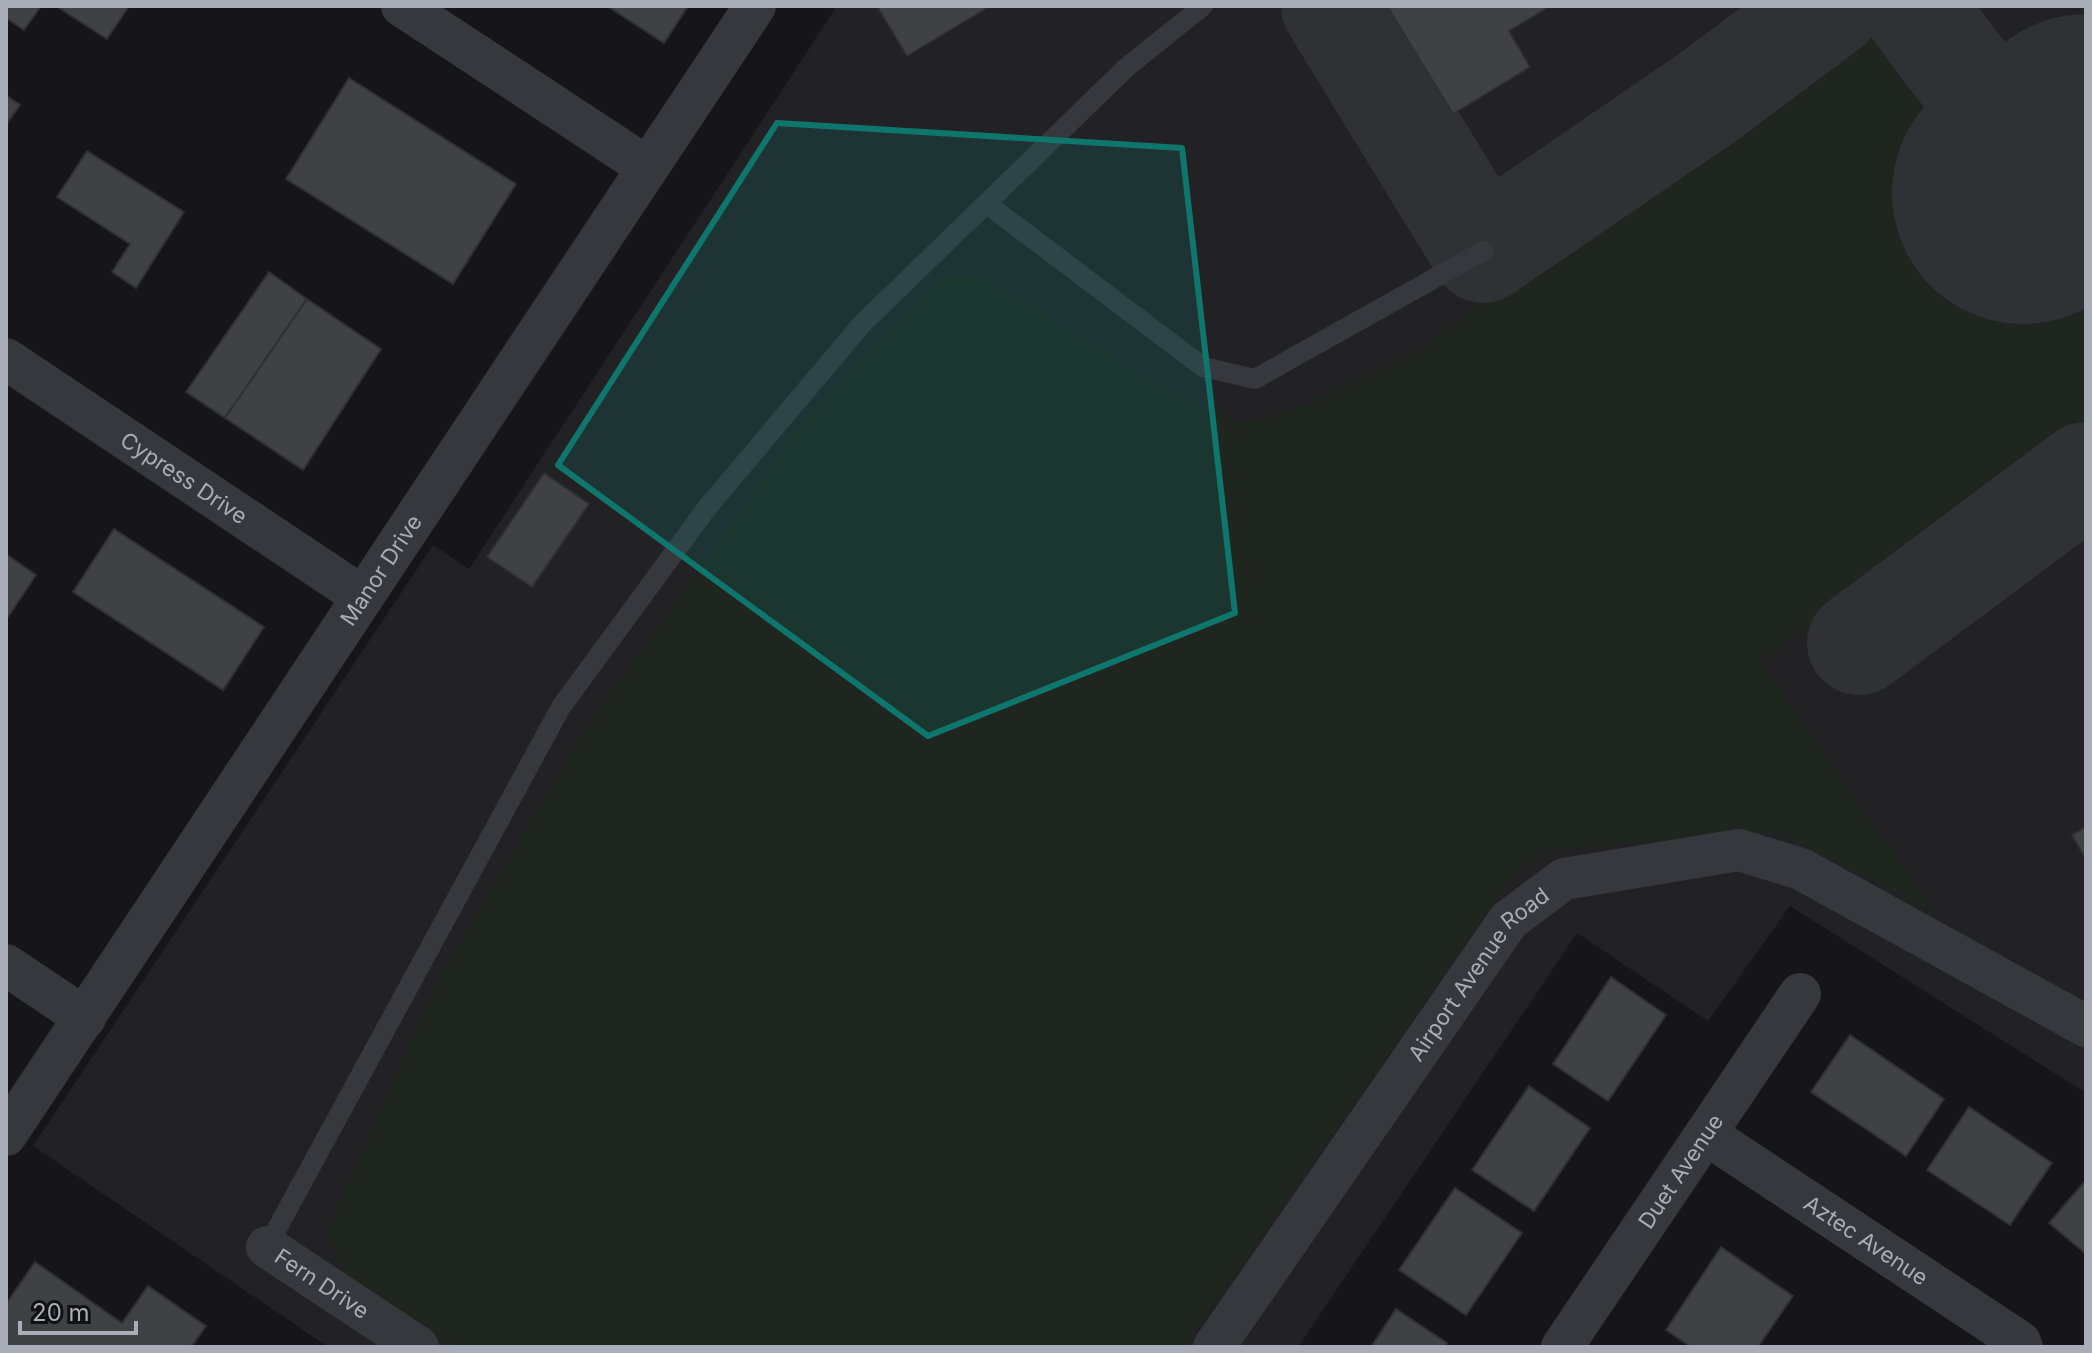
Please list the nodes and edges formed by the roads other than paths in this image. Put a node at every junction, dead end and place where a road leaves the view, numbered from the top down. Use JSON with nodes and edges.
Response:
{"nodes":[{"id":1,"x":402,"y":6,"type":"edge"},
{"id":2,"x":755,"y":6,"type":"edge"},
{"id":3,"x":1203,"y":6,"type":"edge"},
{"id":4,"x":647,"y":167,"type":"junction"},
{"id":5,"x":987,"y":204,"type":"junction"},
{"id":6,"x":1483,"y":251,"type":"dead end"},
{"id":7,"x":6,"y":359,"type":"edge"},
{"id":8,"x":363,"y":597,"type":"junction"},
{"id":9,"x":6,"y":965,"type":"edge"},
{"id":10,"x":1800,"y":994,"type":"dead end"},
{"id":11,"x":85,"y":1018,"type":"junction"},
{"id":12,"x":2086,"y":1026,"type":"edge"},
{"id":13,"x":1706,"y":1134,"type":"junction"},
{"id":14,"x":6,"y":1135,"type":"edge"},
{"id":15,"x":267,"y":1247,"type":"joint"},
{"id":16,"x":418,"y":1347,"type":"edge"},
{"id":17,"x":1214,"y":1347,"type":"edge"},
{"id":18,"x":1562,"y":1347,"type":"edge"},
{"id":19,"x":2022,"y":1347,"type":"edge"}],
"edges":[{"from":1,"to":4,"type":"street"},
{"from":2,"to":4,"type":"street","name":"Manor Drive"},
{"from":3,"to":5,"type":"lane"},
{"from":4,"to":8,"type":"street","name":"Manor Drive"},
{"from":5,"to":6,"type":"lane"},
{"from":5,"to":15,"type":"lane"},
{"from":7,"to":8,"type":"street","name":"Cypress Drive"},
{"from":8,"to":11,"type":"street","name":"Manor Drive"},
{"from":9,"to":11,"type":"street"},
{"from":10,"to":13,"type":"street","name":"Duet Avenue"},
{"from":11,"to":14,"type":"street","name":"Manor Drive"},
{"from":12,"to":17,"type":"street","name":"Airport Avenue Road"},
{"from":13,"to":18,"type":"street","name":"Duet Avenue"},
{"from":13,"to":19,"type":"street","name":"Aztec Avenue"},
{"from":15,"to":16,"type":"street","name":"Fern Drive"}]}
